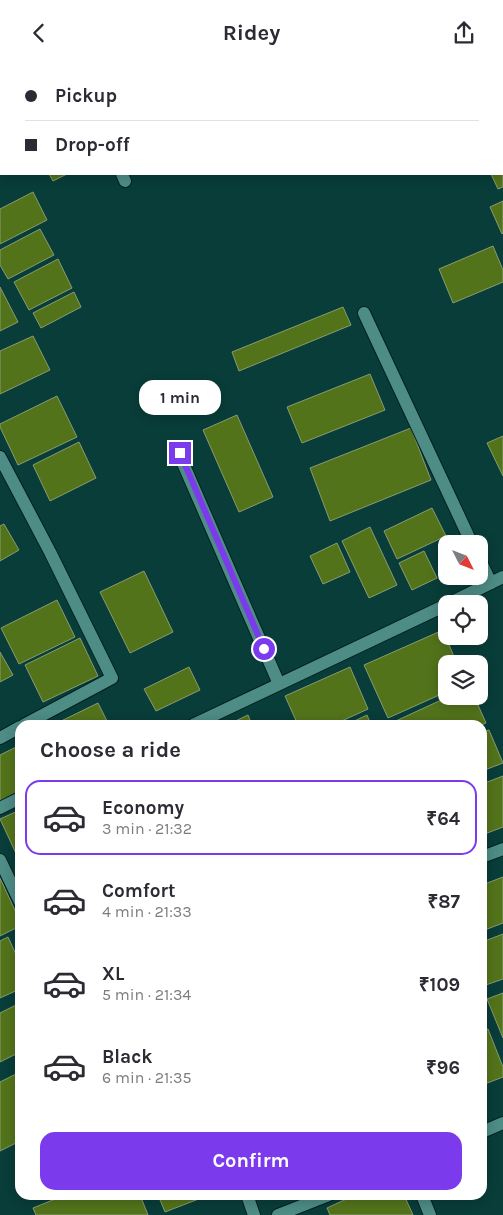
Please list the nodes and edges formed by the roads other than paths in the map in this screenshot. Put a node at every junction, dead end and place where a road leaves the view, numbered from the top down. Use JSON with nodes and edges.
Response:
{"nodes":[{"id":1,"x":364,"y":313,"type":"dead end"},
{"id":2,"x":180,"y":453,"type":"dead end"},
{"id":3,"x":0,"y":457,"type":"edge"},
{"id":4,"x":468,"y":535,"type":"edge"},
{"id":5,"x":488,"y":577,"type":"edge"},
{"id":6,"x":503,"y":577,"type":"edge"},
{"id":7,"x":491,"y":583,"type":"junction"},
{"id":8,"x":466,"y":595,"type":"edge"},
{"id":9,"x":438,"y":608,"type":"edge"},
{"id":10,"x":279,"y":684,"type":"junction"},
{"id":11,"x":33,"y":720,"type":"edge"},
{"id":12,"x":203,"y":720,"type":"edge"},
{"id":13,"x":15,"y":730,"type":"edge"},
{"id":14,"x":0,"y":738,"type":"edge"},
{"id":15,"x":15,"y":801,"type":"edge"},
{"id":16,"x":0,"y":809,"type":"edge"},
{"id":17,"x":503,"y":849,"type":"edge"},
{"id":18,"x":487,"y":855,"type":"edge"},
{"id":19,"x":0,"y":860,"type":"edge"},
{"id":20,"x":15,"y":892,"type":"edge"},
{"id":21,"x":503,"y":1123,"type":"edge"},
{"id":22,"x":487,"y":1130,"type":"edge"},
{"id":23,"x":248,"y":1200,"type":"edge"},
{"id":24,"x":316,"y":1200,"type":"edge"},
{"id":25,"x":424,"y":1200,"type":"edge"},
{"id":26,"x":254,"y":1215,"type":"edge"},
{"id":27,"x":278,"y":1215,"type":"edge"},
{"id":28,"x":430,"y":1215,"type":"edge"}],
"edges":[{"from":1,"to":4,"type":"street"},
{"from":2,"to":10,"type":"street"},
{"from":3,"to":11,"type":"street"},
{"from":5,"to":7,"type":"street"},
{"from":6,"to":7,"type":"street"},
{"from":7,"to":8,"type":"street"},
{"from":9,"to":10,"type":"street"},
{"from":10,"to":12,"type":"street"},
{"from":13,"to":14,"type":"street"},
{"from":15,"to":16,"type":"street"},
{"from":17,"to":18,"type":"street"},
{"from":19,"to":20,"type":"street"},
{"from":21,"to":22,"type":"street"},
{"from":23,"to":26,"type":"street"},
{"from":24,"to":27,"type":"street"},
{"from":25,"to":28,"type":"street"}]}
